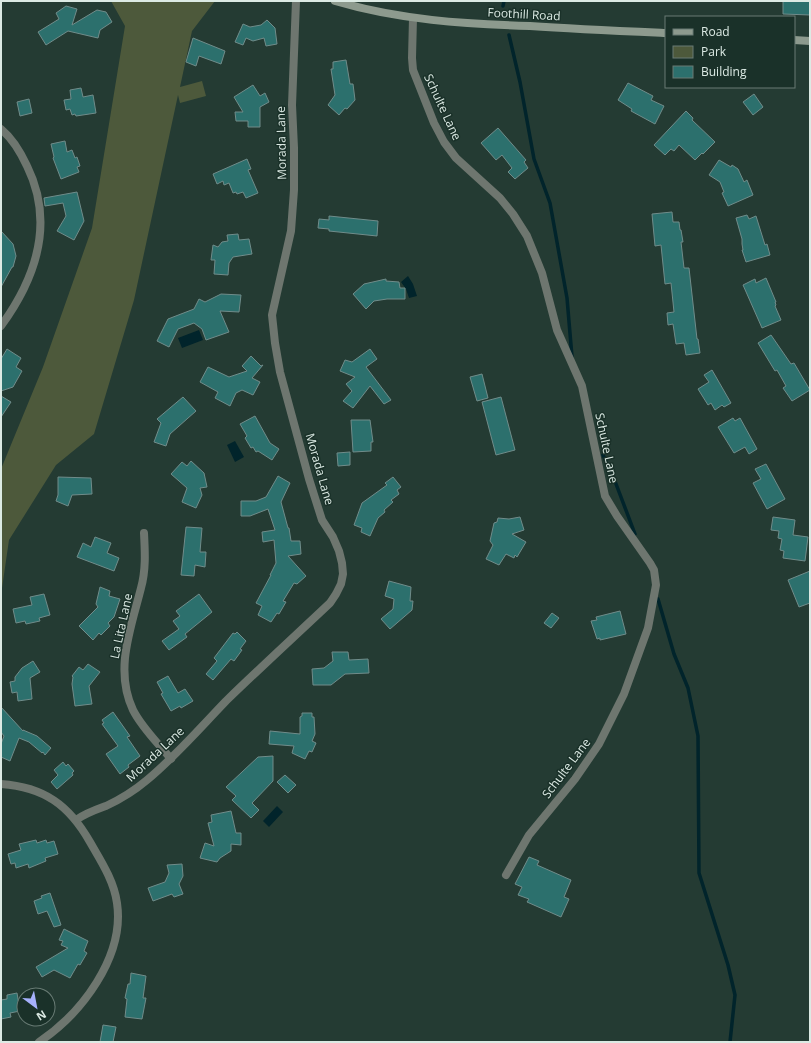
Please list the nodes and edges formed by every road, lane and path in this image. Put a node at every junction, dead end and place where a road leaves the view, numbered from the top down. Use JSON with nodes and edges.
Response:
{"nodes":[{"id":1,"x":296,"y":1,"type":"edge"},
{"id":2,"x":335,"y":1,"type":"edge"},
{"id":3,"x":413,"y":18,"type":"junction"},
{"id":4,"x":665,"y":33,"type":"edge"},
{"id":5,"x":795,"y":40,"type":"edge"},
{"id":6,"x":810,"y":41,"type":"edge"},
{"id":7,"x":1,"y":129,"type":"edge"},
{"id":8,"x":1,"y":326,"type":"edge"},
{"id":9,"x":144,"y":533,"type":"dead end"},
{"id":10,"x":171,"y":758,"type":"junction"},
{"id":11,"x":1,"y":784,"type":"edge"},
{"id":12,"x":76,"y":820,"type":"junction"},
{"id":13,"x":506,"y":875,"type":"dead end"},
{"id":14,"x":39,"y":1042,"type":"edge"}],
"edges":[{"from":1,"to":10,"type":"street","name":"Morada Lane"},
{"from":2,"to":3,"type":"main road","name":"Foothill Road"},
{"from":3,"to":4,"type":"main road","name":"Foothill Road"},
{"from":3,"to":13,"type":"street","name":"Schulte Lane"},
{"from":5,"to":6,"type":"main road"},
{"from":7,"to":8,"type":"street"},
{"from":9,"to":10,"type":"street","name":"La Lita Lane"},
{"from":10,"to":12,"type":"street","name":"Morada Lane"},
{"from":11,"to":12,"type":"street"},
{"from":12,"to":14,"type":"street"}]}
